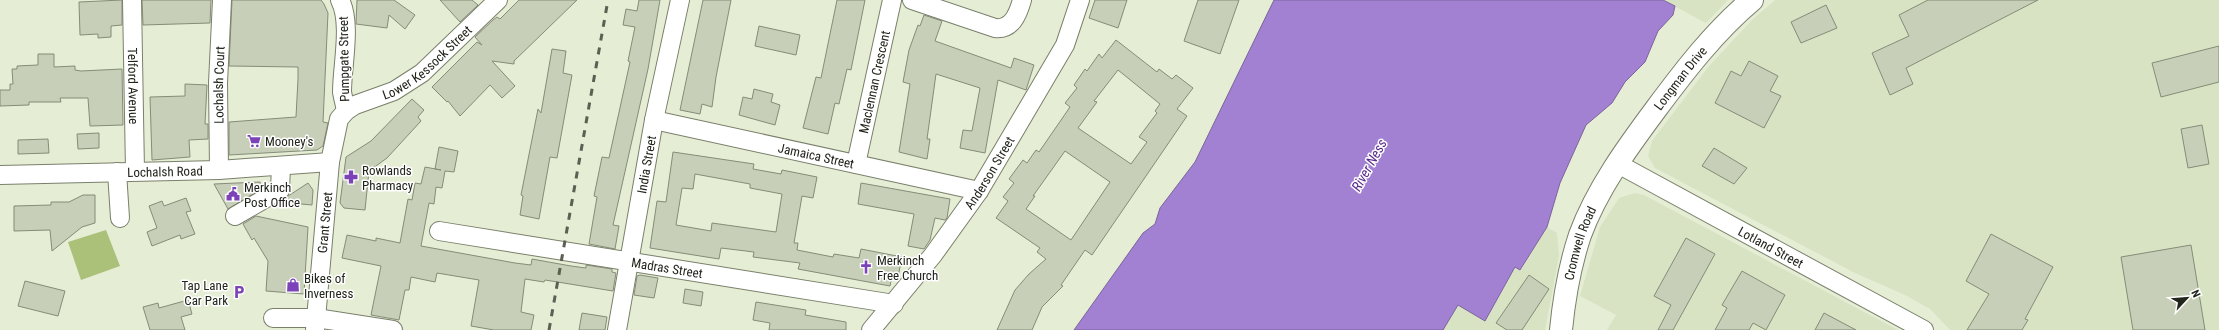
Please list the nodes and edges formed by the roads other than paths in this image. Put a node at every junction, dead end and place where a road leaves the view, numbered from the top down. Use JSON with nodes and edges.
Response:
{"nodes":[{"id":1,"x":132,"y":0,"type":"edge"},
{"id":2,"x":222,"y":0,"type":"edge"},
{"id":3,"x":340,"y":0,"type":"edge"},
{"id":4,"x":498,"y":0,"type":"edge"},
{"id":5,"x":680,"y":0,"type":"edge"},
{"id":6,"x":892,"y":0,"type":"edge"},
{"id":7,"x":912,"y":0,"type":"edge"},
{"id":8,"x":1022,"y":0,"type":"edge"},
{"id":9,"x":1080,"y":0,"type":"edge"},
{"id":10,"x":1752,"y":0,"type":"edge"},
{"id":11,"x":346,"y":110,"type":"junction"},
{"id":12,"x":654,"y":120,"type":"junction"},
{"id":13,"x":330,"y":162,"type":"junction"},
{"id":14,"x":856,"y":164,"type":"junction"},
{"id":15,"x":1618,"y":164,"type":"junction"},
{"id":16,"x":281,"y":166,"type":"junction"},
{"id":17,"x":218,"y":170,"type":"junction"},
{"id":18,"x":126,"y":172,"type":"junction"},
{"id":19,"x":0,"y":175,"type":"edge"},
{"id":20,"x":979,"y":191,"type":"junction"},
{"id":21,"x":235,"y":216,"type":"dead end"},
{"id":22,"x":120,"y":218,"type":"dead end"},
{"id":23,"x":439,"y":232,"type":"dead end"},
{"id":24,"x":629,"y":262,"type":"junction"},
{"id":25,"x":894,"y":304,"type":"junction"},
{"id":26,"x":273,"y":318,"type":"dead end"},
{"id":27,"x":315,"y":324,"type":"edge"},
{"id":28,"x":393,"y":330,"type":"edge"},
{"id":29,"x":617,"y":330,"type":"edge"},
{"id":30,"x":871,"y":330,"type":"edge"},
{"id":31,"x":1561,"y":330,"type":"edge"},
{"id":32,"x":1924,"y":330,"type":"edge"}],
"edges":[{"from":1,"to":18,"type":"street","name":"Telford Avenue"},
{"from":2,"to":17,"type":"street","name":"Lochalsh Court"},
{"from":3,"to":11,"type":"street","name":"Pumpgate Street"},
{"from":4,"to":11,"type":"street","name":"Lower Kessock Street"},
{"from":5,"to":12,"type":"street","name":"India Street"},
{"from":6,"to":14,"type":"street","name":"Maclennan Crescent"},
{"from":7,"to":8,"type":"street"},
{"from":9,"to":20,"type":"street","name":"Anderson Street"},
{"from":10,"to":15,"type":"street","name":"Longman Drive"},
{"from":11,"to":13,"type":"street","name":"Pumpgate Street"},
{"from":12,"to":14,"type":"street","name":"Jamaica Street"},
{"from":12,"to":24,"type":"street","name":"India Street"},
{"from":13,"to":16,"type":"street","name":"Lochalsh Road"},
{"from":13,"to":27,"type":"street","name":"Grant Street"},
{"from":14,"to":20,"type":"street","name":"Jamaica Street"},
{"from":15,"to":31,"type":"street","name":"Cromwell Road"},
{"from":15,"to":32,"type":"street","name":"Lotland Street"},
{"from":16,"to":17,"type":"street","name":"Lochalsh Road"},
{"from":16,"to":21,"type":"street"},
{"from":17,"to":18,"type":"street","name":"Lochalsh Road"},
{"from":18,"to":19,"type":"street","name":"Lochalsh Road"},
{"from":18,"to":22,"type":"street","name":"Telford Avenue"},
{"from":20,"to":25,"type":"street","name":"Anderson Street"},
{"from":23,"to":24,"type":"street","name":"Madras Street"},
{"from":24,"to":25,"type":"street","name":"Madras Street"},
{"from":24,"to":29,"type":"street","name":"India Street"},
{"from":25,"to":30,"type":"street","name":"Anderson Street"},
{"from":26,"to":27,"type":"street"},
{"from":27,"to":28,"type":"street"}]}
